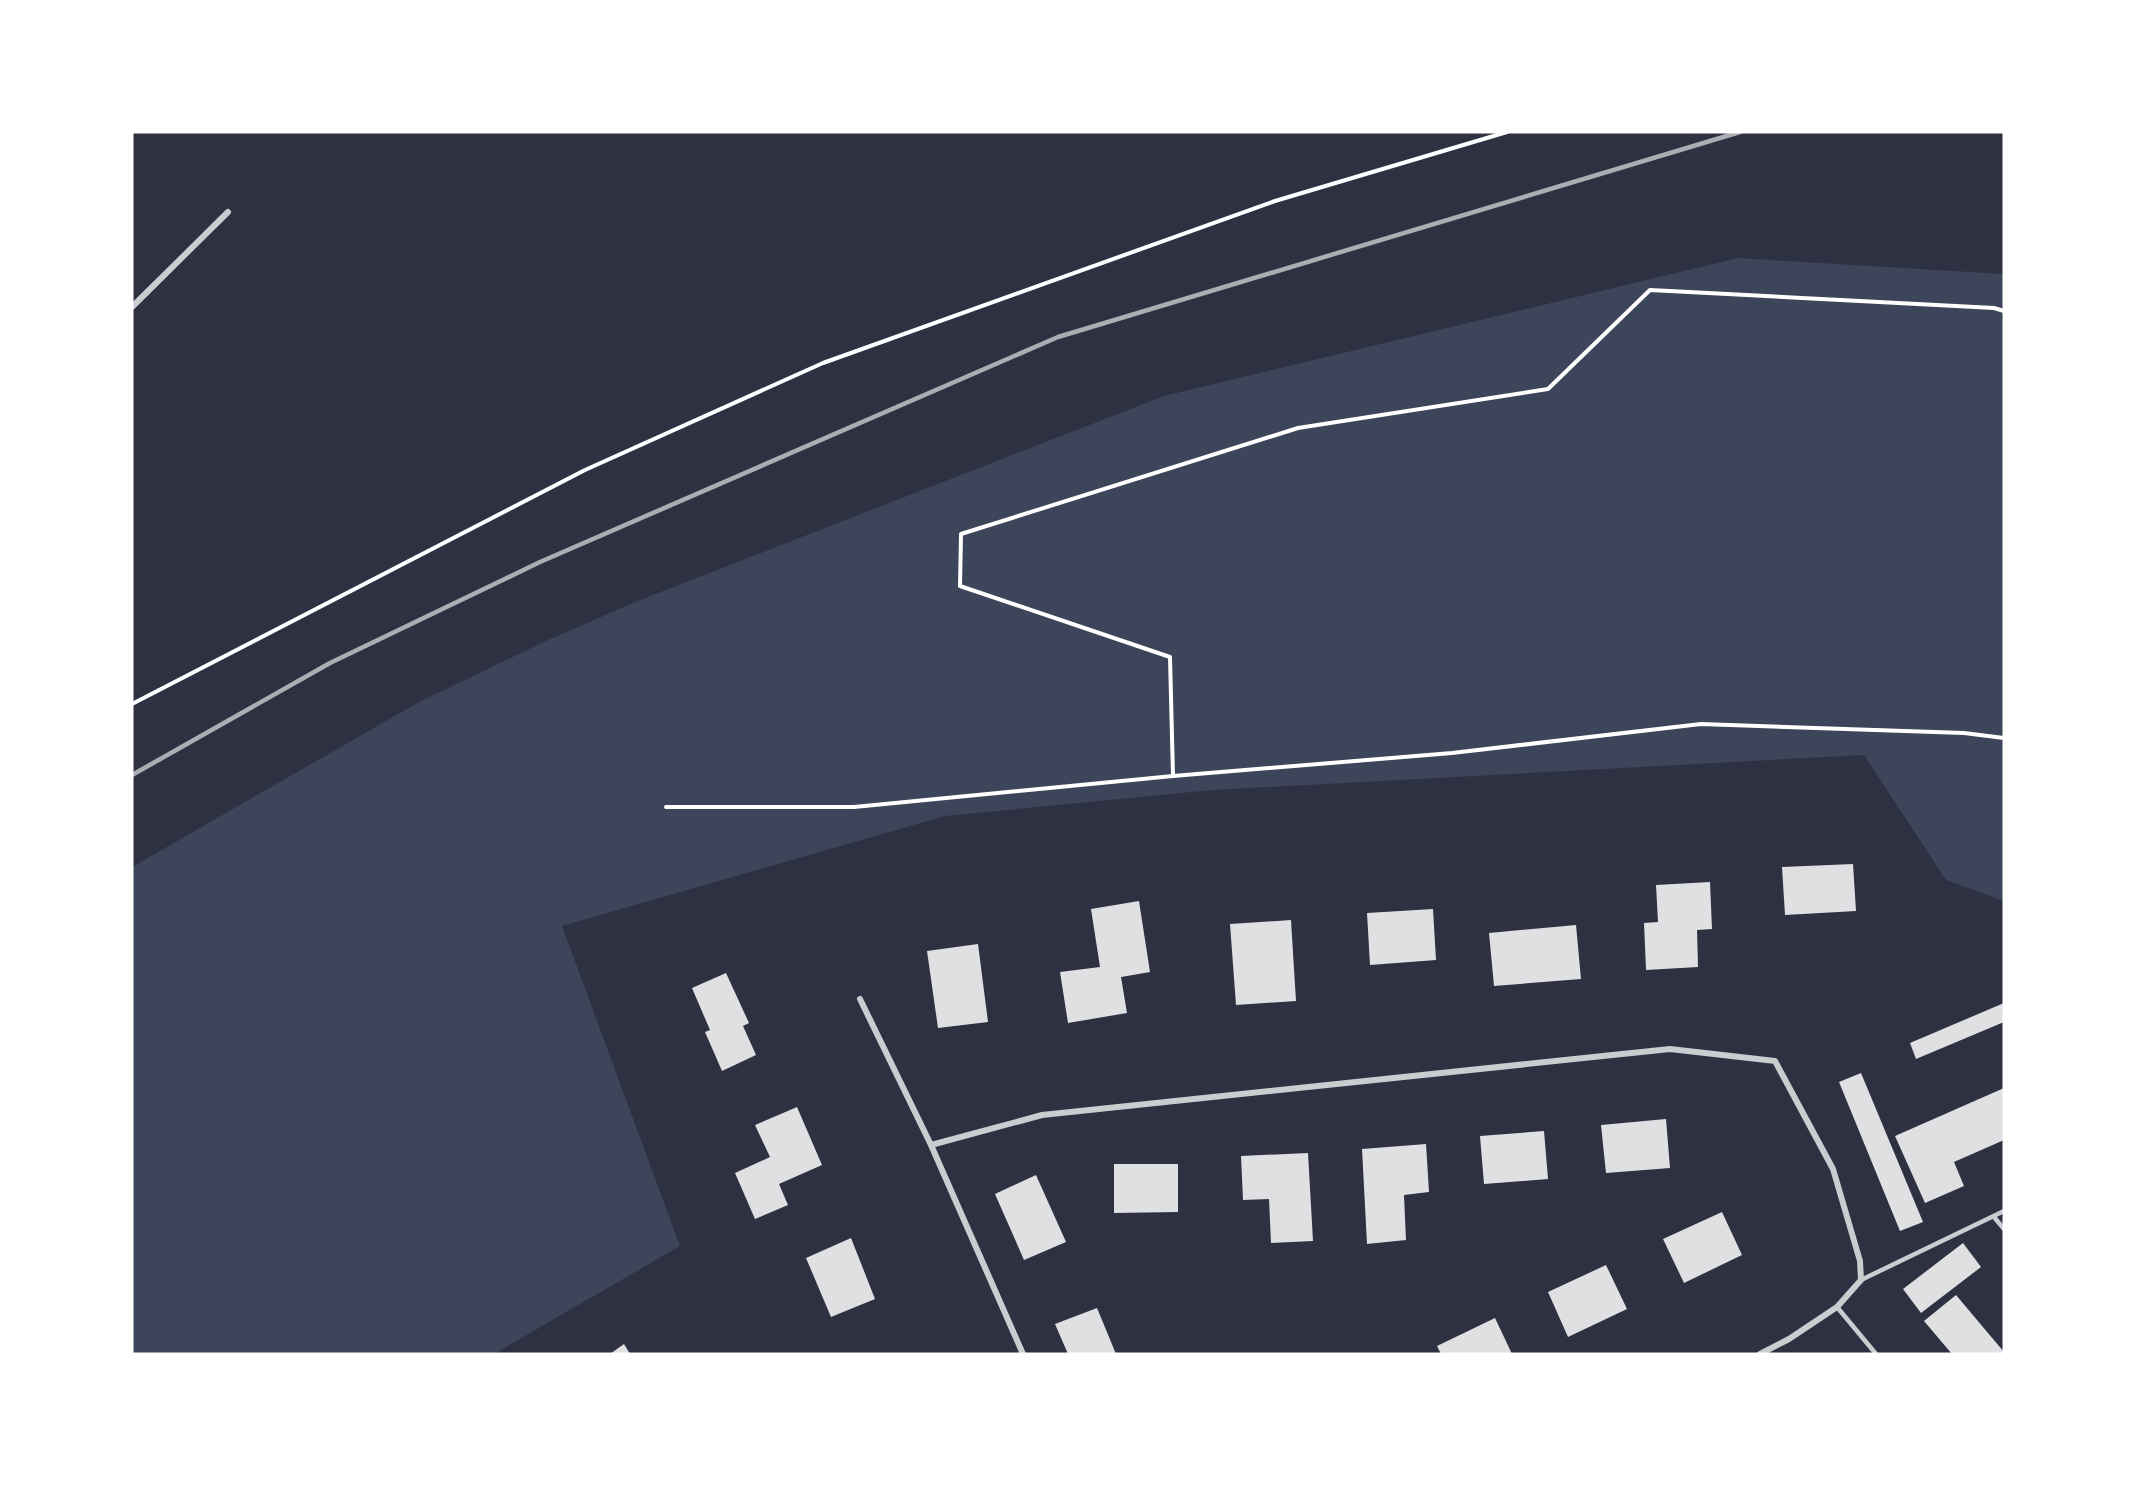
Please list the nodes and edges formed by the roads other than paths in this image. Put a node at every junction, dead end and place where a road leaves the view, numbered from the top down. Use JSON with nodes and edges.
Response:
{"nodes":[{"id":1,"x":228,"y":212,"type":"dead end"},
{"id":2,"x":132,"y":307,"type":"edge"},
{"id":3,"x":860,"y":999,"type":"dead end"},
{"id":4,"x":931,"y":1145,"type":"junction"},
{"id":5,"x":2004,"y":1211,"type":"edge"},
{"id":6,"x":1994,"y":1217,"type":"junction"},
{"id":7,"x":2004,"y":1229,"type":"edge"},
{"id":8,"x":1861,"y":1280,"type":"junction"},
{"id":9,"x":1837,"y":1307,"type":"junction"},
{"id":10,"x":1023,"y":1354,"type":"edge"},
{"id":11,"x":1760,"y":1354,"type":"edge"},
{"id":12,"x":1876,"y":1354,"type":"edge"}],
"edges":[{"from":1,"to":2,"type":"street"},
{"from":3,"to":4,"type":"street"},
{"from":4,"to":8,"type":"street"},
{"from":4,"to":10,"type":"street"},
{"from":5,"to":6,"type":"lane"},
{"from":6,"to":7,"type":"lane"},
{"from":6,"to":8,"type":"lane"},
{"from":8,"to":9,"type":"street"},
{"from":9,"to":11,"type":"street"},
{"from":9,"to":12,"type":"lane"}]}
